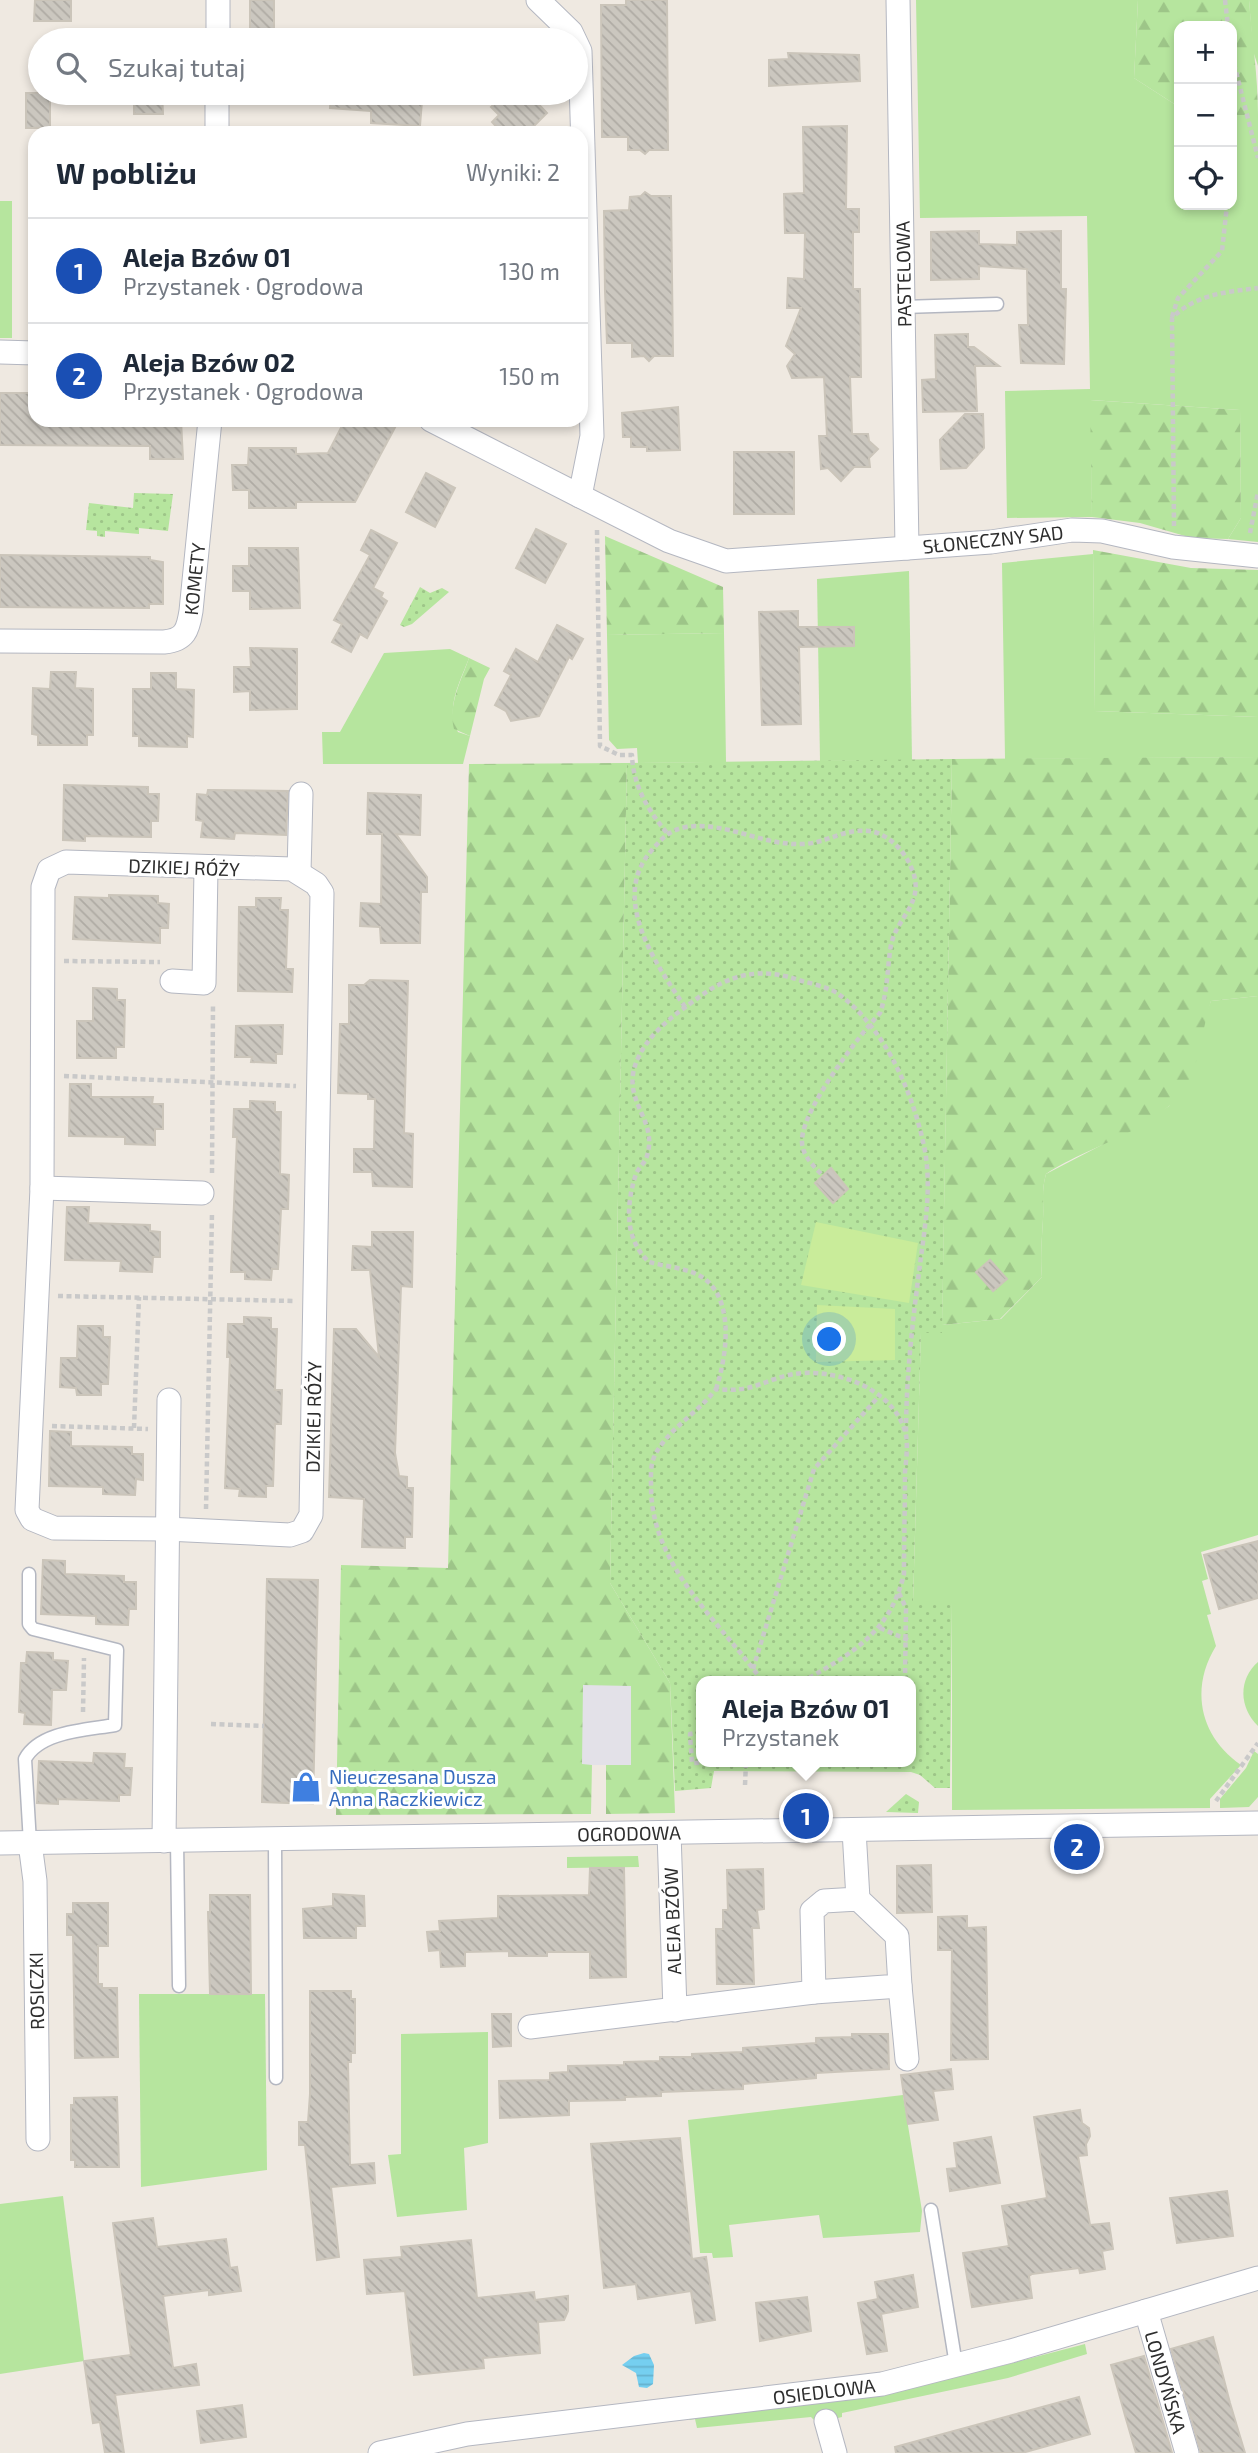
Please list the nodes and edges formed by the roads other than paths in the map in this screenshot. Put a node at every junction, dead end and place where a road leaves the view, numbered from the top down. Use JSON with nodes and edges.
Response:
{"nodes":[{"id":1,"x":218,"y":0,"type":"edge"},
{"id":2,"x":538,"y":0,"type":"edge"},
{"id":3,"x":898,"y":0,"type":"edge"},
{"id":4,"x":218,"y":28,"type":"edge"},
{"id":5,"x":565,"y":28,"type":"edge"},
{"id":6,"x":218,"y":105,"type":"edge"},
{"id":7,"x":580,"y":105,"type":"edge"},
{"id":8,"x":217,"y":126,"type":"edge"},
{"id":9,"x":581,"y":126,"type":"edge"},
{"id":10,"x":997,"y":304,"type":"dead end"},
{"id":11,"x":903,"y":307,"type":"junction"},
{"id":12,"x":588,"y":330,"type":"edge"},
{"id":13,"x":0,"y":352,"type":"edge"},
{"id":14,"x":28,"y":353,"type":"edge"},
{"id":15,"x":209,"y":427,"type":"edge"},
{"id":16,"x":445,"y":427,"type":"edge"},
{"id":17,"x":580,"y":496,"type":"junction"},
{"id":18,"x":907,"y":548,"type":"junction"},
{"id":19,"x":1252,"y":556,"type":"edge"},
{"id":20,"x":0,"y":640,"type":"edge"},
{"id":21,"x":301,"y":794,"type":"dead end"},
{"id":22,"x":206,"y":869,"type":"junction"},
{"id":23,"x":299,"y":872,"type":"junction"},
{"id":24,"x":168,"y":971,"type":"road end"},
{"id":25,"x":42,"y":1188,"type":"junction"},
{"id":26,"x":209,"y":1192,"type":"road end"},
{"id":27,"x":169,"y":1400,"type":"dead end"},
{"id":28,"x":166,"y":1529,"type":"junction"},
{"id":29,"x":29,"y":1574,"type":"dead end"},
{"id":30,"x":1258,"y":1823,"type":"edge"},
{"id":31,"x":854,"y":1830,"type":"junction"},
{"id":32,"x":669,"y":1833,"type":"junction"},
{"id":33,"x":275,"y":1838,"type":"junction"},
{"id":34,"x":171,"y":1841,"type":"junction"},
{"id":35,"x":0,"y":1843,"type":"edge"},
{"id":36,"x":30,"y":1843,"type":"junction"},
{"id":37,"x":858,"y":1899,"type":"junction"},
{"id":38,"x":178,"y":1986,"type":"dead end"},
{"id":39,"x":900,"y":1986,"type":"junction"},
{"id":40,"x":814,"y":1992,"type":"junction"},
{"id":41,"x":675,"y":2010,"type":"junction"},
{"id":42,"x":530,"y":2027,"type":"dead end"},
{"id":43,"x":906,"y":2059,"type":"dead end"},
{"id":44,"x":276,"y":2078,"type":"dead end"},
{"id":45,"x":38,"y":2139,"type":"dead end"},
{"id":46,"x":931,"y":2210,"type":"dead end"},
{"id":47,"x":1258,"y":2278,"type":"edge"},
{"id":48,"x":1146,"y":2311,"type":"junction"},
{"id":49,"x":956,"y":2365,"type":"junction"},
{"id":50,"x":827,"y":2421,"type":"dead end"},
{"id":51,"x":380,"y":2453,"type":"edge"},
{"id":52,"x":835,"y":2453,"type":"edge"},
{"id":53,"x":1187,"y":2453,"type":"edge"}],
"edges":[{"from":1,"to":4,"type":"street"},
{"from":2,"to":5,"type":"street"},
{"from":3,"to":11,"type":"street","name":"PASTELOWA"},
{"from":6,"to":8,"type":"street"},
{"from":7,"to":9,"type":"street"},
{"from":10,"to":11,"type":"lane"},
{"from":11,"to":18,"type":"street","name":"PASTELOWA"},
{"from":12,"to":17,"type":"street"},
{"from":13,"to":14,"type":"street"},
{"from":15,"to":20,"type":"street","name":"KOMETY"},
{"from":16,"to":17,"type":"street"},
{"from":17,"to":18,"type":"street","name":"SŁONECZNY SAD"},
{"from":18,"to":19,"type":"street","name":"SŁONECZNY SAD"},
{"from":21,"to":23,"type":"street"},
{"from":22,"to":23,"type":"street","name":"DZIKIEJ RÓŻY"},
{"from":22,"to":24,"type":"street"},
{"from":22,"to":25,"type":"street","name":"DZIKIEJ RÓŻY"},
{"from":23,"to":28,"type":"street","name":"DZIKIEJ RÓŻY"},
{"from":25,"to":26,"type":"street"},
{"from":25,"to":28,"type":"street","name":"DZIKIEJ RÓŻY"},
{"from":27,"to":28,"type":"street"},
{"from":28,"to":34,"type":"street"},
{"from":29,"to":36,"type":"lane"},
{"from":30,"to":31,"type":"street","name":"OGRODOWA"},
{"from":31,"to":32,"type":"street","name":"OGRODOWA"},
{"from":31,"to":37,"type":"street"},
{"from":32,"to":33,"type":"street","name":"OGRODOWA"},
{"from":32,"to":41,"type":"street","name":"ALEJA BZÓW"},
{"from":33,"to":34,"type":"street","name":"OGRODOWA"},
{"from":33,"to":44,"type":"lane"},
{"from":34,"to":36,"type":"street","name":"OGRODOWA"},
{"from":34,"to":38,"type":"lane"},
{"from":35,"to":36,"type":"street","name":"OGRODOWA"},
{"from":36,"to":45,"type":"street","name":"ROSICZKI"},
{"from":37,"to":39,"type":"street"},
{"from":37,"to":40,"type":"street"},
{"from":39,"to":40,"type":"street"},
{"from":39,"to":43,"type":"street"},
{"from":40,"to":41,"type":"street"},
{"from":41,"to":42,"type":"street"},
{"from":46,"to":49,"type":"lane"},
{"from":47,"to":48,"type":"street","name":"OSIEDLOWA"},
{"from":48,"to":49,"type":"street","name":"OSIEDLOWA"},
{"from":48,"to":53,"type":"street","name":"LONDYŃSKA"},
{"from":49,"to":51,"type":"street","name":"OSIEDLOWA"},
{"from":50,"to":52,"type":"street"}]}
